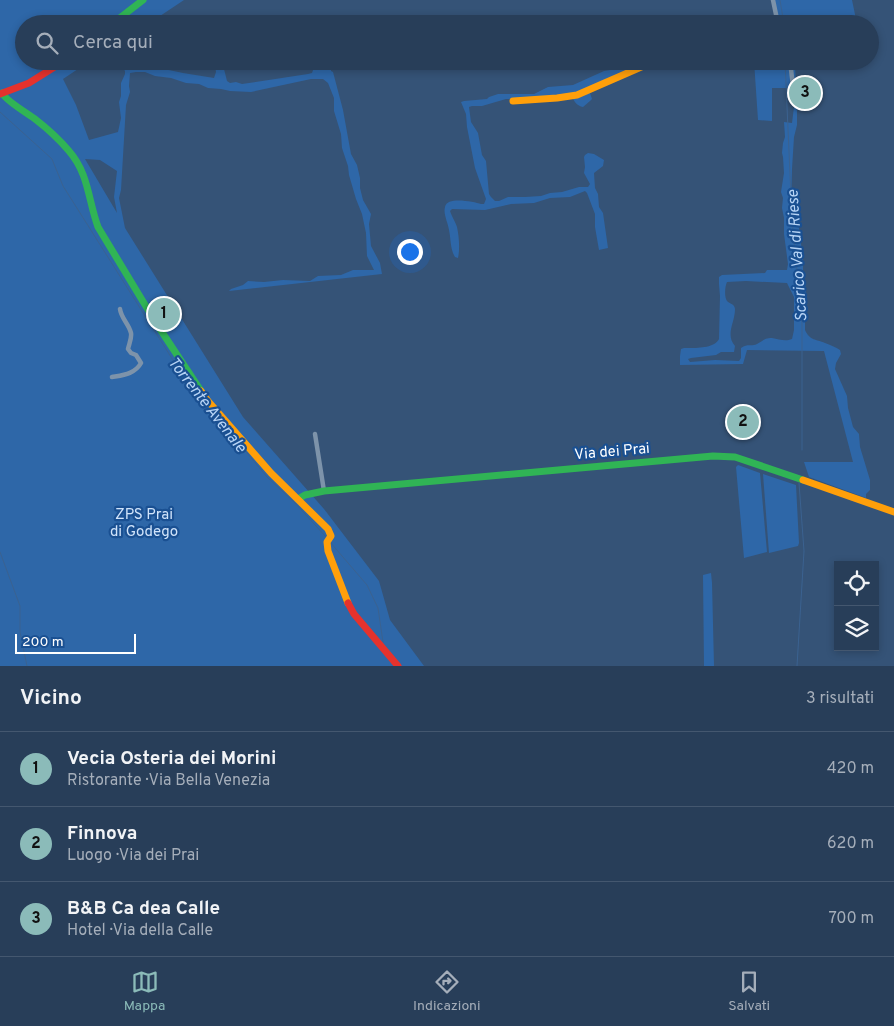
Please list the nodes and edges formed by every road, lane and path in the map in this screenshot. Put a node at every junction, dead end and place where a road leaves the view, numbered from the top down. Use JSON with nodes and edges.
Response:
{"nodes":[{"id":1,"x":143,"y":0,"type":"edge"},
{"id":2,"x":773,"y":0,"type":"edge"},
{"id":3,"x":124,"y":15,"type":"edge"},
{"id":4,"x":776,"y":15,"type":"edge"},
{"id":5,"x":50,"y":70,"type":"edge"},
{"id":6,"x":634,"y":70,"type":"edge"},
{"id":7,"x":791,"y":70,"type":"edge"},
{"id":8,"x":793,"y":86,"type":"dead end"},
{"id":9,"x":1,"y":93,"type":"edge"},
{"id":10,"x":513,"y":101,"type":"dead end"},
{"id":11,"x":120,"y":309,"type":"dead end"},
{"id":12,"x":112,"y":377,"type":"dead end"},
{"id":13,"x":315,"y":434,"type":"dead end"},
{"id":14,"x":324,"y":491,"type":"junction"},
{"id":15,"x":298,"y":499,"type":"junction"},
{"id":16,"x":894,"y":512,"type":"edge"},
{"id":17,"x":398,"y":666,"type":"edge"}],
"edges":[{"from":1,"to":3,"type":"street"},
{"from":2,"to":4,"type":"street"},
{"from":5,"to":9,"type":"street"},
{"from":6,"to":10,"type":"street"},
{"from":7,"to":8,"type":"street"},
{"from":9,"to":15,"type":"street"},
{"from":11,"to":12,"type":"street"},
{"from":13,"to":14,"type":"street"},
{"from":14,"to":15,"type":"street","name":"Via dei Prai"},
{"from":14,"to":16,"type":"street","name":"Via dei Prai"},
{"from":15,"to":17,"type":"street"}]}
